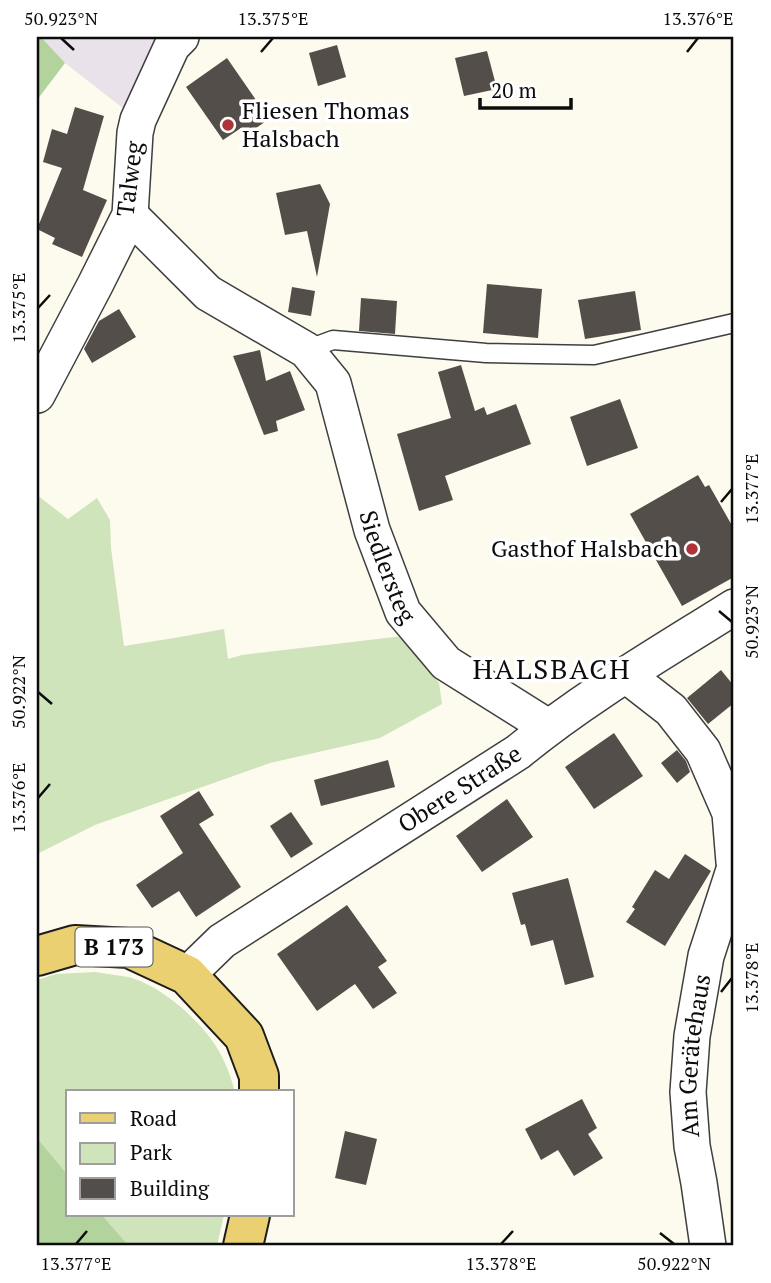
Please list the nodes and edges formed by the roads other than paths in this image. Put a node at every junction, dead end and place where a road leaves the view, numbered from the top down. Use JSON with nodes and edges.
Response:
{"nodes":[{"id":1,"x":181,"y":37,"type":"edge"},
{"id":2,"x":130,"y":215,"type":"junction"},
{"id":3,"x":734,"y":323,"type":"edge"},
{"id":4,"x":306,"y":350,"type":"junction"},
{"id":5,"x":37,"y":395,"type":"edge"},
{"id":6,"x":734,"y":607,"type":"edge"},
{"id":7,"x":626,"y":675,"type":"junction"},
{"id":8,"x":548,"y":727,"type":"junction"},
{"id":9,"x":734,"y":862,"type":"edge"},
{"id":10,"x":734,"y":870,"type":"edge"},
{"id":11,"x":37,"y":956,"type":"edge"},
{"id":12,"x":187,"y":975,"type":"junction"},
{"id":13,"x":259,"y":1090,"type":"edge"},
{"id":14,"x":250,"y":1216,"type":"edge"},
{"id":15,"x":243,"y":1246,"type":"edge"},
{"id":16,"x":708,"y":1246,"type":"edge"}],
"edges":[{"from":1,"to":2,"type":"street","name":"Talweg"},
{"from":2,"to":4,"type":"street","name":"Siedlersteg"},
{"from":2,"to":5,"type":"street","name":"Talweg"},
{"from":3,"to":4,"type":"lane"},
{"from":4,"to":8,"type":"street","name":"Siedlersteg"},
{"from":6,"to":7,"type":"street","name":"Obere Straße"},
{"from":7,"to":8,"type":"street","name":"Obere Straße"},
{"from":7,"to":9,"type":"street"},
{"from":8,"to":12,"type":"street","name":"Obere Straße"},
{"from":10,"to":16,"type":"street","name":"Am Gerätehaus"},
{"from":11,"to":12,"type":"main road","name":"B 173","number":"B 173"},
{"from":12,"to":13,"type":"main road","name":"B 173","number":"B 173"},
{"from":14,"to":15,"type":"main road"}]}
